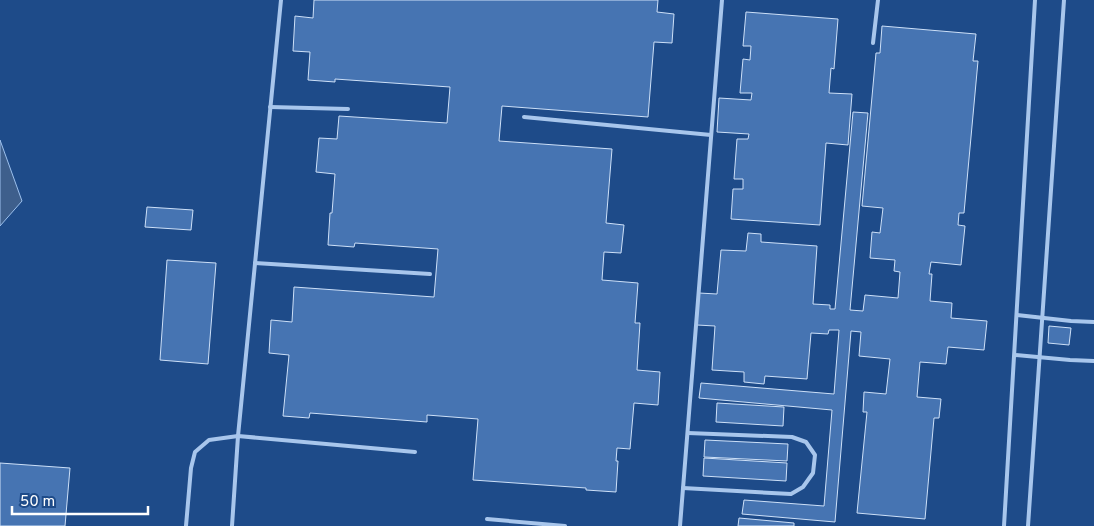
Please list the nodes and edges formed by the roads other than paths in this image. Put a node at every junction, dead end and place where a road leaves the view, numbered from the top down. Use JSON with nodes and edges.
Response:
{"nodes":[{"id":1,"x":281,"y":0,"type":"edge"},
{"id":2,"x":722,"y":0,"type":"edge"},
{"id":3,"x":878,"y":0,"type":"edge"},
{"id":4,"x":1035,"y":0,"type":"edge"},
{"id":5,"x":1064,"y":0,"type":"edge"},
{"id":6,"x":873,"y":42,"type":"dead end"},
{"id":7,"x":270,"y":107,"type":"junction"},
{"id":8,"x":348,"y":108,"type":"dead end"},
{"id":9,"x":524,"y":117,"type":"dead end"},
{"id":10,"x":711,"y":136,"type":"junction"},
{"id":11,"x":256,"y":263,"type":"junction"},
{"id":12,"x":430,"y":274,"type":"dead end"},
{"id":13,"x":1018,"y":315,"type":"junction"},
{"id":14,"x":1042,"y":318,"type":"junction"},
{"id":15,"x":1094,"y":322,"type":"edge"},
{"id":16,"x":1015,"y":354,"type":"junction"},
{"id":17,"x":1039,"y":357,"type":"junction"},
{"id":18,"x":1094,"y":361,"type":"edge"},
{"id":19,"x":688,"y":433,"type":"junction"},
{"id":20,"x":238,"y":436,"type":"junction"},
{"id":21,"x":415,"y":452,"type":"dead end"},
{"id":22,"x":683,"y":488,"type":"junction"},
{"id":23,"x":487,"y":519,"type":"dead end"},
{"id":24,"x":186,"y":526,"type":"edge"},
{"id":25,"x":232,"y":526,"type":"edge"},
{"id":26,"x":565,"y":526,"type":"edge"},
{"id":27,"x":680,"y":526,"type":"edge"},
{"id":28,"x":1004,"y":526,"type":"edge"},
{"id":29,"x":1028,"y":526,"type":"edge"}],
"edges":[{"from":1,"to":7,"type":"lane"},
{"from":2,"to":10,"type":"lane"},
{"from":3,"to":6,"type":"lane"},
{"from":4,"to":13,"type":"lane"},
{"from":5,"to":14,"type":"lane"},
{"from":7,"to":8,"type":"lane"},
{"from":7,"to":11,"type":"lane"},
{"from":9,"to":10,"type":"lane"},
{"from":10,"to":19,"type":"lane"},
{"from":11,"to":12,"type":"lane"},
{"from":11,"to":20,"type":"lane"},
{"from":13,"to":14,"type":"lane"},
{"from":13,"to":16,"type":"lane"},
{"from":14,"to":15,"type":"lane"},
{"from":14,"to":17,"type":"lane"},
{"from":16,"to":17,"type":"lane"},
{"from":16,"to":28,"type":"lane"},
{"from":17,"to":18,"type":"lane"},
{"from":17,"to":29,"type":"lane"},
{"from":19,"to":22,"type":"lane"},
{"from":19,"to":22,"type":"lane"},
{"from":20,"to":21,"type":"lane"},
{"from":20,"to":24,"type":"lane"},
{"from":20,"to":25,"type":"lane"},
{"from":22,"to":27,"type":"lane"},
{"from":23,"to":26,"type":"lane"}]}
